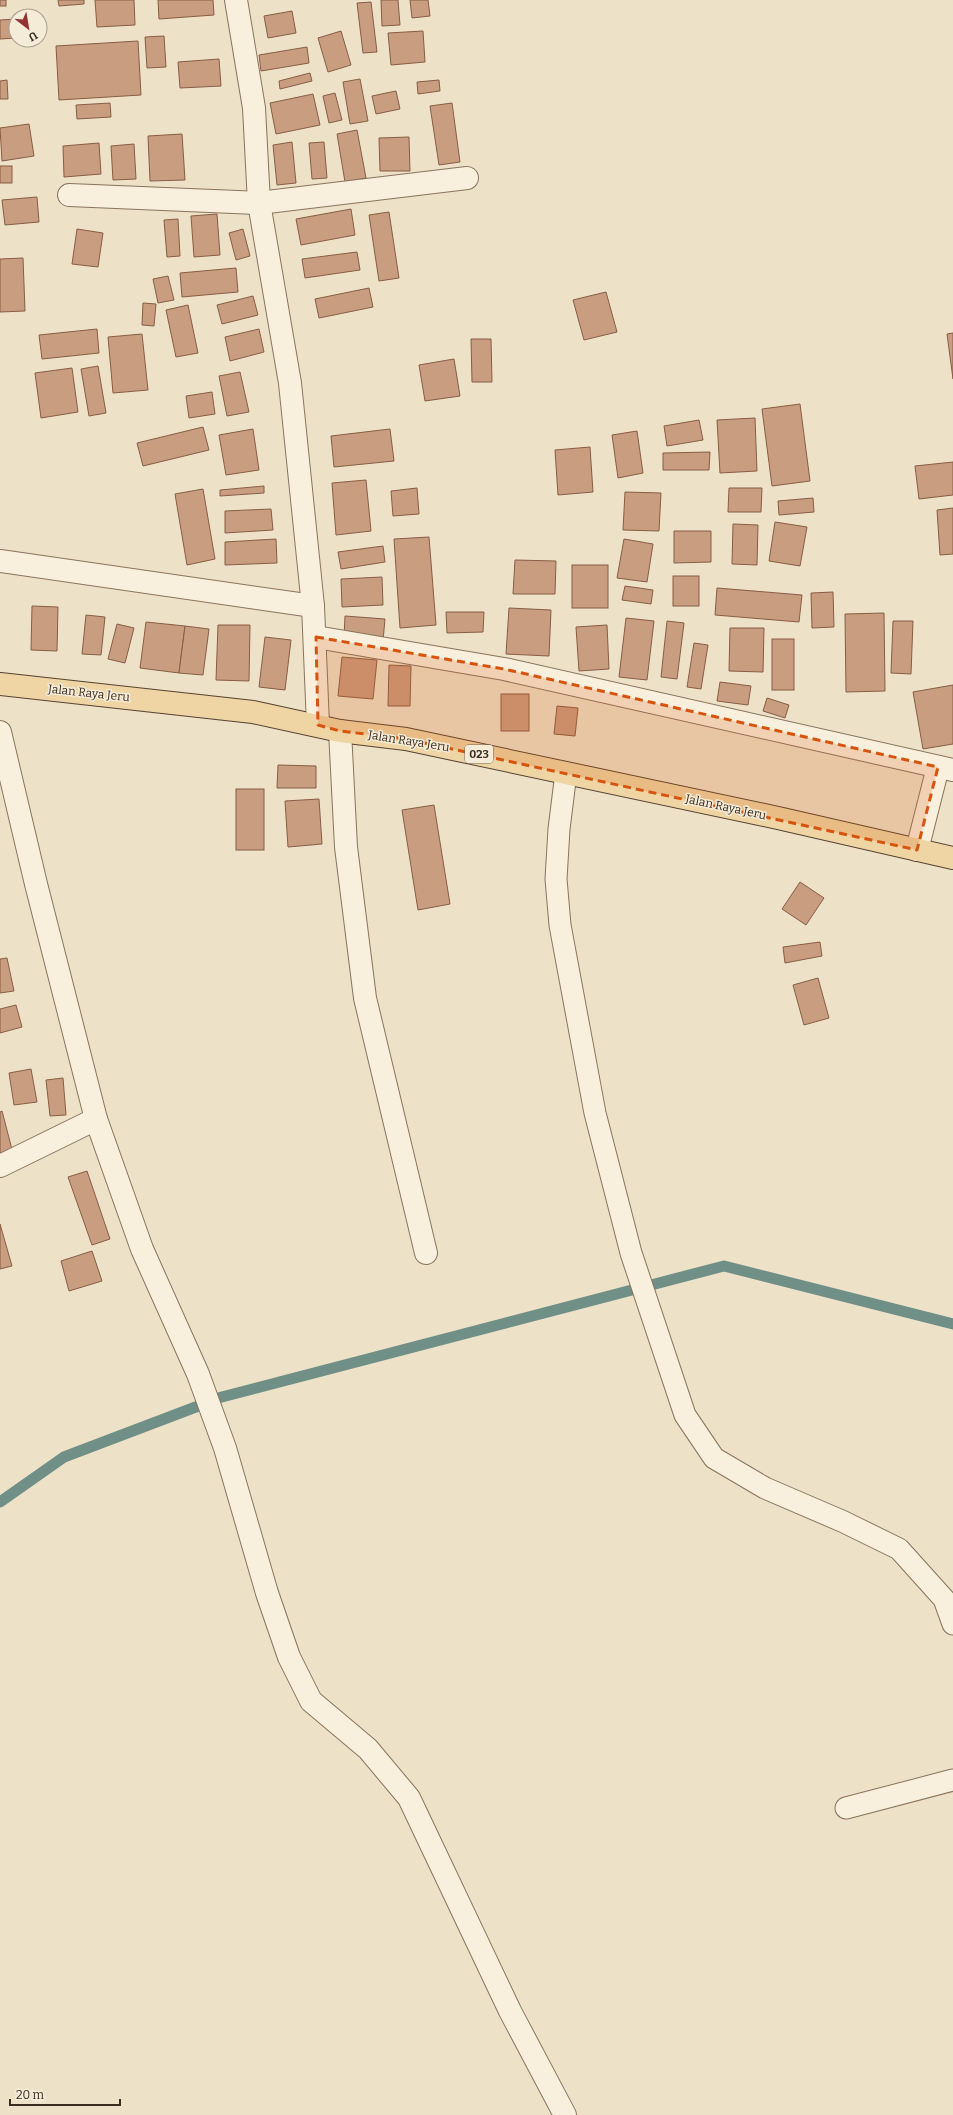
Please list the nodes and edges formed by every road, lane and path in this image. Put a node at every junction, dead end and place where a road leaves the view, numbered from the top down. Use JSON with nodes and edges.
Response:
{"nodes":[{"id":1,"x":236,"y":0,"type":"edge"},
{"id":2,"x":467,"y":178,"type":"dead end"},
{"id":3,"x":69,"y":195,"type":"dead end"},
{"id":4,"x":259,"y":204,"type":"junction"},
{"id":5,"x":0,"y":561,"type":"edge"},
{"id":6,"x":313,"y":606,"type":"junction"},
{"id":7,"x":316,"y":637,"type":"junction"},
{"id":8,"x":0,"y":684,"type":"edge"},
{"id":9,"x":318,"y":725,"type":"junction"},
{"id":10,"x":340,"y":731,"type":"junction"},
{"id":11,"x":0,"y":732,"type":"edge"},
{"id":12,"x":946,"y":769,"type":"edge"},
{"id":13,"x":566,"y":773,"type":"junction"},
{"id":14,"x":917,"y":850,"type":"junction"},
{"id":15,"x":953,"y":858,"type":"edge"},
{"id":16,"x":96,"y":1118,"type":"junction"},
{"id":17,"x":0,"y":1166,"type":"edge"},
{"id":18,"x":426,"y":1253,"type":"dead end"},
{"id":19,"x":953,"y":1624,"type":"edge"},
{"id":20,"x":953,"y":1780,"type":"edge"},
{"id":21,"x":846,"y":1808,"type":"dead end"},
{"id":22,"x":565,"y":2115,"type":"edge"}],
"edges":[{"from":1,"to":4,"type":"street"},
{"from":2,"to":4,"type":"street"},
{"from":3,"to":4,"type":"street"},
{"from":4,"to":6,"type":"street"},
{"from":5,"to":6,"type":"street"},
{"from":6,"to":7,"type":"street"},
{"from":7,"to":9,"type":"street"},
{"from":7,"to":12,"type":"street"},
{"from":8,"to":9,"type":"main road","name":"Jalan Raya Jeru","number":"023"},
{"from":9,"to":10,"type":"main road","name":"Jalan Raya Jeru","number":"023"},
{"from":10,"to":13,"type":"main road","name":"Jalan Raya Jeru","number":"023"},
{"from":10,"to":18,"type":"street"},
{"from":11,"to":16,"type":"street"},
{"from":12,"to":14,"type":"street"},
{"from":13,"to":14,"type":"main road","name":"Jalan Raya Jeru","number":"023"},
{"from":13,"to":19,"type":"lane"},
{"from":14,"to":15,"type":"main road","name":"Jalan Raya Jeru","number":"023"},
{"from":16,"to":17,"type":"street"},
{"from":16,"to":22,"type":"street"},
{"from":20,"to":21,"type":"lane"}]}
